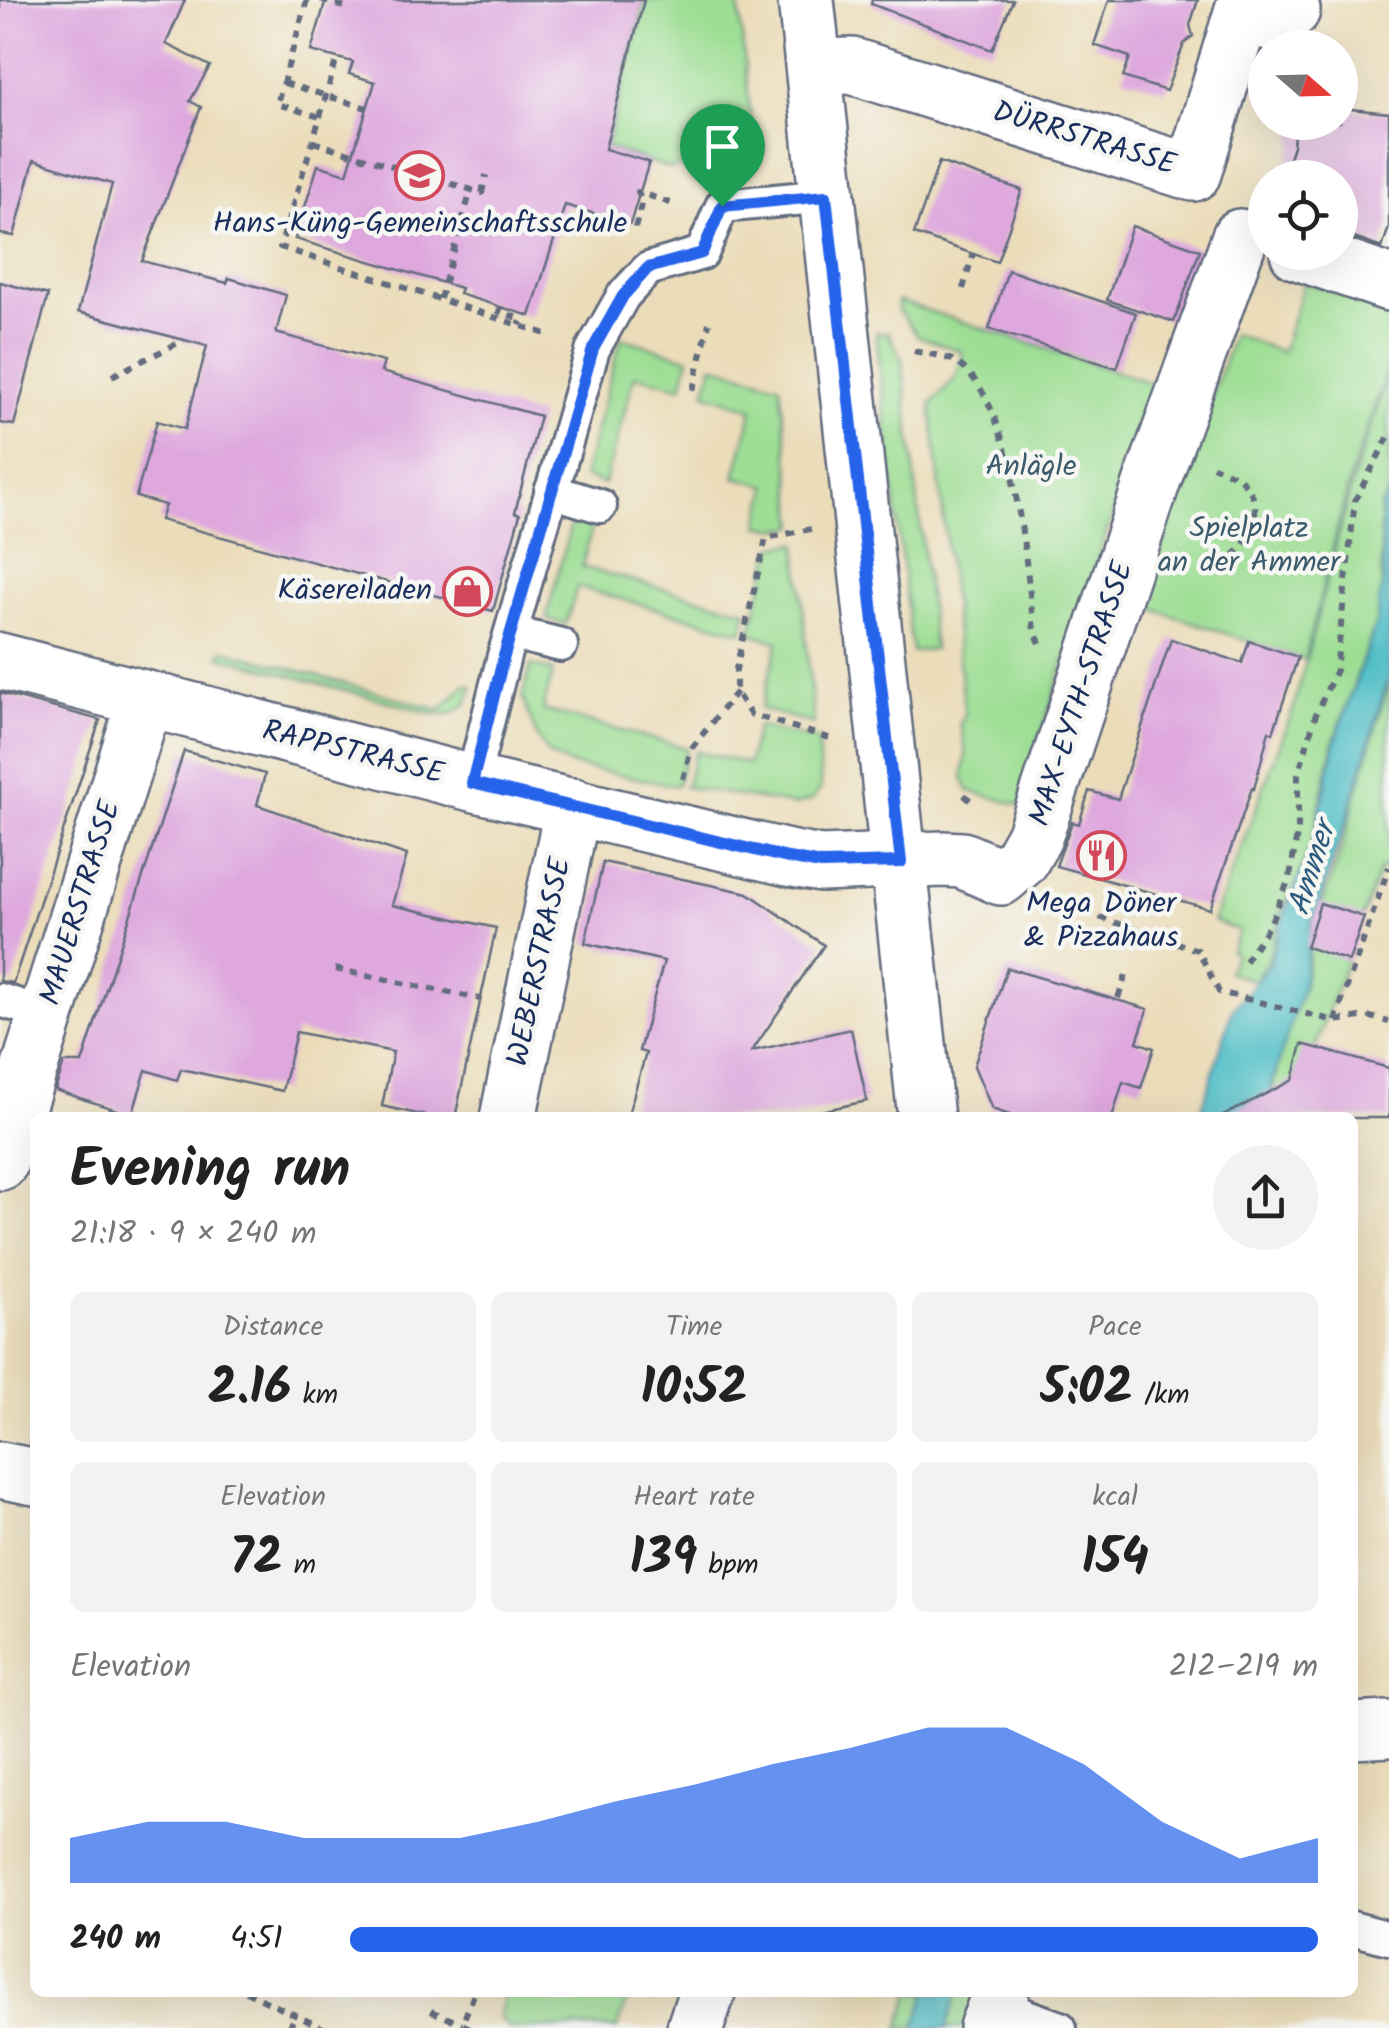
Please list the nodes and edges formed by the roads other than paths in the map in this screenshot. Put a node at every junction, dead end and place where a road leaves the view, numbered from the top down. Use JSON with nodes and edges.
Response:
{"nodes":[{"id":1,"x":806,"y":0,"type":"edge"},
{"id":2,"x":1260,"y":8,"type":"edge"},
{"id":3,"x":814,"y":67,"type":"junction"},
{"id":4,"x":1193,"y":173,"type":"junction"},
{"id":5,"x":826,"y":196,"type":"junction"},
{"id":6,"x":1248,"y":235,"type":"edge"},
{"id":7,"x":1248,"y":250,"type":"edge"},
{"id":8,"x":1351,"y":270,"type":"edge"},
{"id":9,"x":1389,"y":283,"type":"edge"},
{"id":10,"x":551,"y":491,"type":"junction"},
{"id":11,"x":600,"y":506,"type":"dead end"},
{"id":12,"x":512,"y":633,"type":"junction"},
{"id":13,"x":561,"y":645,"type":"dead end"},
{"id":14,"x":0,"y":661,"type":"edge"},
{"id":15,"x":145,"y":700,"type":"junction"},
{"id":16,"x":472,"y":783,"type":"junction"},
{"id":17,"x":573,"y":806,"type":"junction"},
{"id":18,"x":901,"y":862,"type":"junction"},
{"id":19,"x":1001,"y":877,"type":"joint"},
{"id":20,"x":23,"y":1007,"type":"edge"},
{"id":21,"x":509,"y":1112,"type":"edge"},
{"id":22,"x":925,"y":1112,"type":"edge"},
{"id":23,"x":0,"y":1162,"type":"edge"},
{"id":24,"x":0,"y":1470,"type":"edge"},
{"id":25,"x":30,"y":1476,"type":"edge"},
{"id":26,"x":1389,"y":1729,"type":"edge"},
{"id":27,"x":1358,"y":1731,"type":"edge"},
{"id":28,"x":1358,"y":1930,"type":"edge"},
{"id":29,"x":1389,"y":1938,"type":"edge"},
{"id":30,"x":705,"y":1997,"type":"edge"},
{"id":31,"x":995,"y":2008,"type":"edge"},
{"id":32,"x":695,"y":2028,"type":"edge"},
{"id":33,"x":1060,"y":2028,"type":"edge"}],
"edges":[{"from":1,"to":3,"type":"street"},
{"from":2,"to":4,"type":"street","name":"DÜRRSTRASSE"},
{"from":3,"to":4,"type":"street","name":"DÜRRSTRASSE"},
{"from":3,"to":5,"type":"street"},
{"from":4,"to":6,"type":"street","name":"MAX-EYTH-STRASSE"},
{"from":5,"to":10,"type":"lane"},
{"from":5,"to":18,"type":"street"},
{"from":7,"to":19,"type":"street","name":"MAX-EYTH-STRASSE"},
{"from":8,"to":9,"type":"street"},
{"from":10,"to":11,"type":"lane"},
{"from":10,"to":12,"type":"lane"},
{"from":12,"to":13,"type":"lane"},
{"from":12,"to":16,"type":"lane"},
{"from":14,"to":15,"type":"street","name":"RAPPSTRASSE"},
{"from":15,"to":16,"type":"street","name":"RAPPSTRASSE"},
{"from":15,"to":20,"type":"street","name":"MAUERSTRASSE"},
{"from":16,"to":17,"type":"street","name":"RAPPSTRASSE"},
{"from":17,"to":18,"type":"street","name":"RAPPSTRASSE"},
{"from":17,"to":21,"type":"street","name":"WEBERSTRASSE"},
{"from":18,"to":19,"type":"street","name":"RAPPSTRASSE"},
{"from":18,"to":22,"type":"street"},
{"from":20,"to":23,"type":"street","name":"MAUERSTRASSE"},
{"from":24,"to":25,"type":"street"},
{"from":26,"to":27,"type":"street"},
{"from":28,"to":29,"type":"lane"},
{"from":30,"to":32,"type":"street"},
{"from":31,"to":33,"type":"lane"}]}
